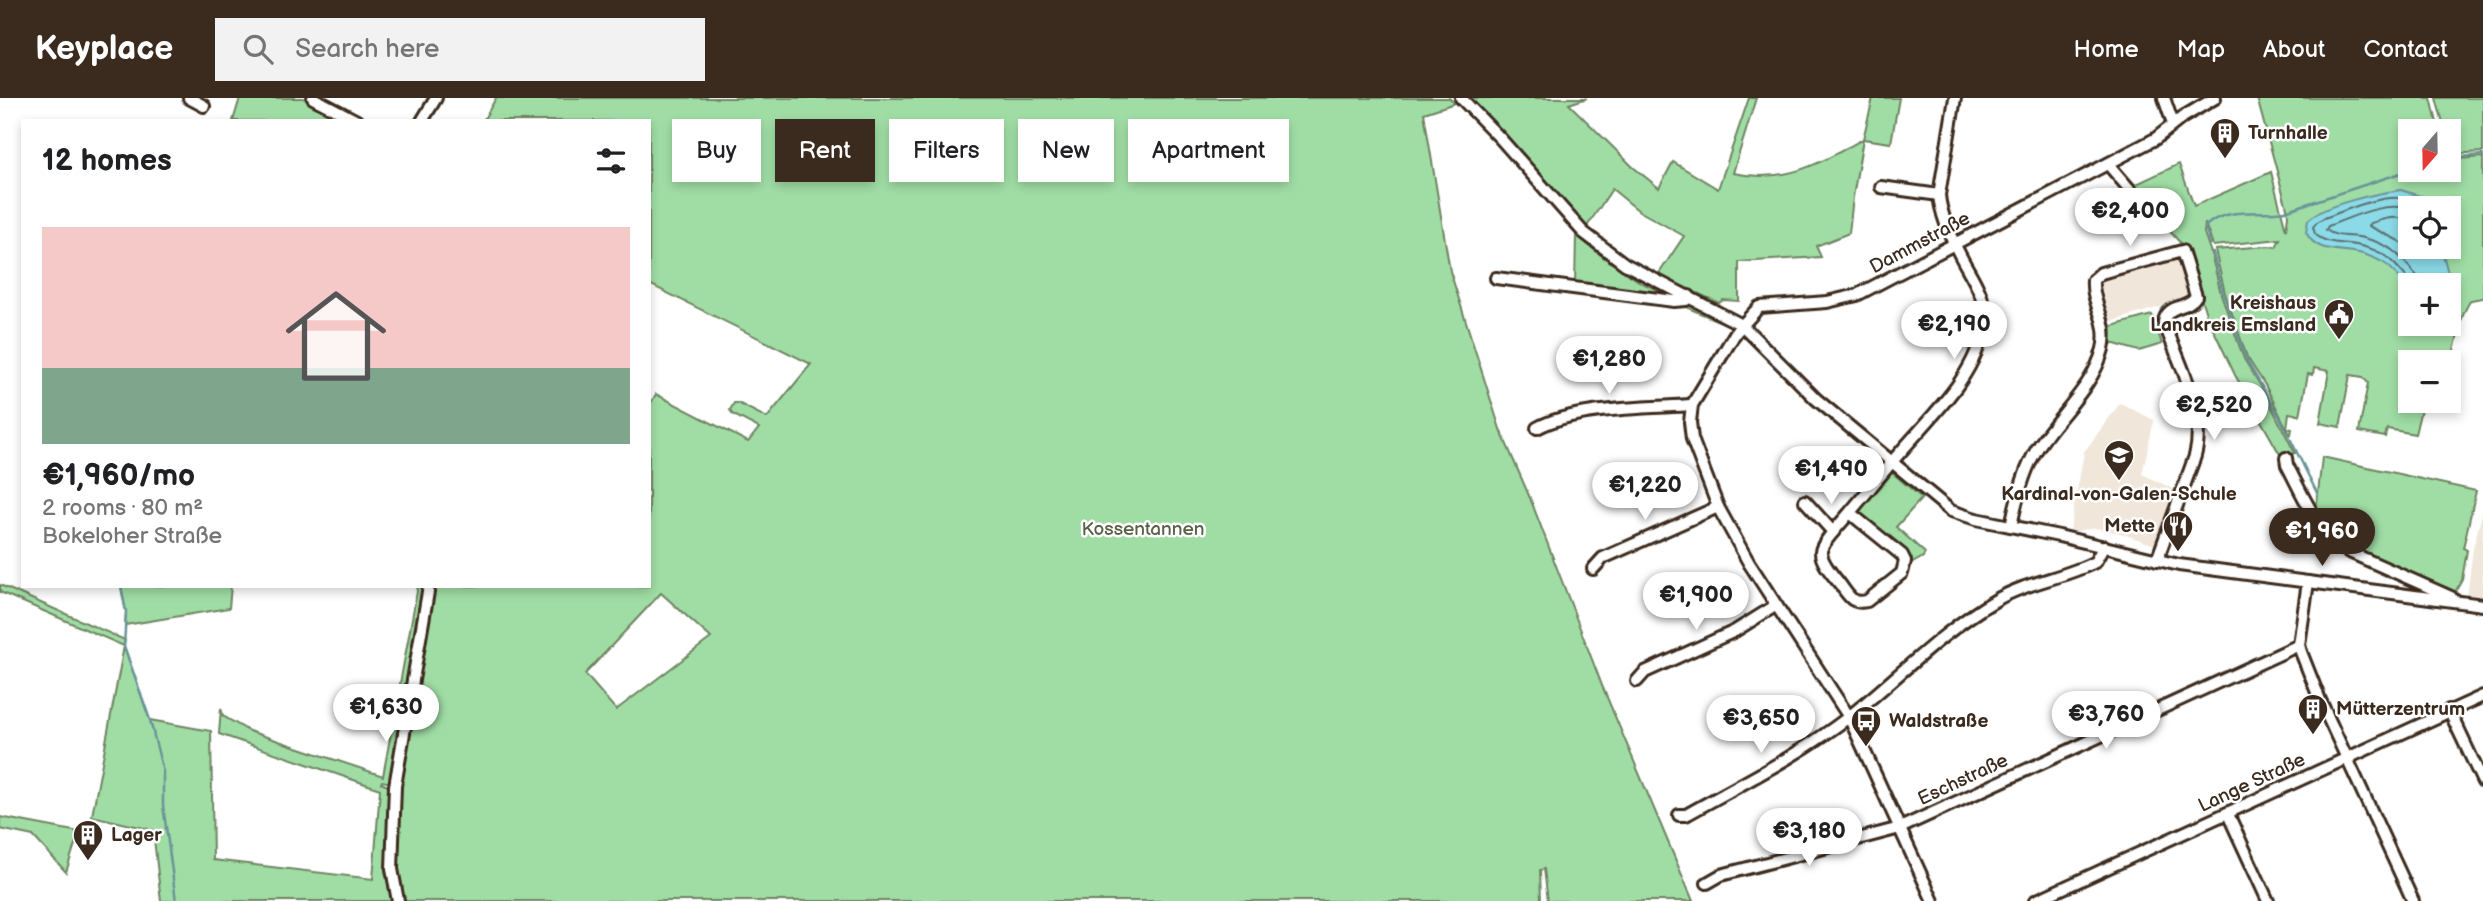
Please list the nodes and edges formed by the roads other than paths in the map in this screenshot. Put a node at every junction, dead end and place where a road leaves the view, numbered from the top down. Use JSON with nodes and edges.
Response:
{"nodes":[{"id":1,"x":189,"y":98,"type":"edge"},
{"id":2,"x":313,"y":98,"type":"edge"},
{"id":3,"x":436,"y":98,"type":"edge"},
{"id":4,"x":1955,"y":98,"type":"edge"},
{"id":5,"x":2164,"y":98,"type":"edge"},
{"id":6,"x":2215,"y":98,"type":"edge"},
{"id":7,"x":1464,"y":101,"type":"edge"},
{"id":8,"x":204,"y":106,"type":"dead end"},
{"id":9,"x":353,"y":119,"type":"edge"},
{"id":10,"x":423,"y":119,"type":"edge"},
{"id":11,"x":2173,"y":124,"type":"junction"},
{"id":12,"x":2108,"y":164,"type":"junction"},
{"id":13,"x":1881,"y":187,"type":"dead end"},
{"id":14,"x":1939,"y":195,"type":"junction"},
{"id":15,"x":2149,"y":212,"type":"dead end"},
{"id":16,"x":1955,"y":245,"type":"junction"},
{"id":17,"x":1496,"y":278,"type":"dead end"},
{"id":18,"x":1689,"y":296,"type":"junction"},
{"id":19,"x":1742,"y":325,"type":"junction"},
{"id":20,"x":1692,"y":405,"type":"junction"},
{"id":21,"x":1537,"y":428,"type":"dead end"},
{"id":22,"x":2286,"y":458,"type":"dead end"},
{"id":23,"x":1891,"y":463,"type":"junction"},
{"id":24,"x":1805,"y":501,"type":"dead end"},
{"id":25,"x":1718,"y":507,"type":"junction"},
{"id":26,"x":1850,"y":513,"type":"junction"},
{"id":27,"x":2011,"y":526,"type":"junction"},
{"id":28,"x":1833,"y":532,"type":"junction"},
{"id":29,"x":2104,"y":546,"type":"junction"},
{"id":30,"x":2157,"y":560,"type":"junction"},
{"id":31,"x":1593,"y":569,"type":"dead end"},
{"id":32,"x":2308,"y":582,"type":"junction"},
{"id":33,"x":429,"y":588,"type":"edge"},
{"id":34,"x":2455,"y":602,"type":"junction"},
{"id":35,"x":2483,"y":605,"type":"edge"},
{"id":36,"x":1775,"y":606,"type":"junction"},
{"id":37,"x":2300,"y":645,"type":"junction"},
{"id":38,"x":1637,"y":681,"type":"dead end"},
{"id":39,"x":2483,"y":696,"type":"edge"},
{"id":40,"x":2449,"y":710,"type":"junction"},
{"id":41,"x":1849,"y":717,"type":"junction"},
{"id":42,"x":2348,"y":759,"type":"junction"},
{"id":43,"x":2483,"y":782,"type":"edge"},
{"id":44,"x":2228,"y":814,"type":"junction"},
{"id":45,"x":1679,"y":815,"type":"dead end"},
{"id":46,"x":1900,"y":828,"type":"junction"},
{"id":47,"x":1707,"y":883,"type":"dead end"},
{"id":48,"x":398,"y":901,"type":"edge"},
{"id":49,"x":1933,"y":901,"type":"edge"},
{"id":50,"x":2035,"y":901,"type":"edge"},
{"id":51,"x":2268,"y":901,"type":"edge"},
{"id":52,"x":2413,"y":901,"type":"edge"}],
"edges":[{"from":1,"to":8,"type":"street"},
{"from":2,"to":9,"type":"street"},
{"from":3,"to":10,"type":"street"},
{"from":4,"to":14,"type":"street"},
{"from":5,"to":11,"type":"street"},
{"from":6,"to":11,"type":"street","name":"Dammstraße"},
{"from":7,"to":18,"type":"street"},
{"from":11,"to":12,"type":"street","name":"Dammstraße"},
{"from":12,"to":15,"type":"street"},
{"from":12,"to":16,"type":"street","name":"Dammstraße"},
{"from":13,"to":14,"type":"street"},
{"from":14,"to":16,"type":"street"},
{"from":16,"to":19,"type":"street","name":"Dammstraße"},
{"from":16,"to":23,"type":"street"},
{"from":17,"to":18,"type":"street"},
{"from":18,"to":19,"type":"street"},
{"from":19,"to":20,"type":"street"},
{"from":19,"to":23,"type":"street"},
{"from":20,"to":21,"type":"street"},
{"from":20,"to":25,"type":"street"},
{"from":22,"to":34,"type":"street"},
{"from":23,"to":26,"type":"street"},
{"from":23,"to":27,"type":"street"},
{"from":24,"to":28,"type":"street"},
{"from":25,"to":31,"type":"street"},
{"from":25,"to":36,"type":"street"},
{"from":26,"to":28,"type":"street"},
{"from":26,"to":28,"type":"street"},
{"from":27,"to":29,"type":"street"},
{"from":27,"to":30,"type":"street"},
{"from":29,"to":30,"type":"street"},
{"from":29,"to":41,"type":"street"},
{"from":30,"to":32,"type":"street"},
{"from":32,"to":34,"type":"street"},
{"from":32,"to":37,"type":"street"},
{"from":33,"to":48,"type":"street"},
{"from":34,"to":35,"type":"street"},
{"from":36,"to":38,"type":"street"},
{"from":36,"to":41,"type":"street"},
{"from":37,"to":42,"type":"street"},
{"from":37,"to":46,"type":"street","name":"Eschstraße"},
{"from":39,"to":40,"type":"street","name":"Lange Straße"},
{"from":40,"to":42,"type":"street","name":"Lange Straße"},
{"from":40,"to":43,"type":"street"},
{"from":41,"to":45,"type":"street"},
{"from":41,"to":46,"type":"street"},
{"from":42,"to":44,"type":"street","name":"Lange Straße"},
{"from":42,"to":52,"type":"street"},
{"from":44,"to":50,"type":"street","name":"Lange Straße"},
{"from":44,"to":51,"type":"street"},
{"from":46,"to":47,"type":"street","name":"Eschstraße"},
{"from":46,"to":49,"type":"street"}]}
